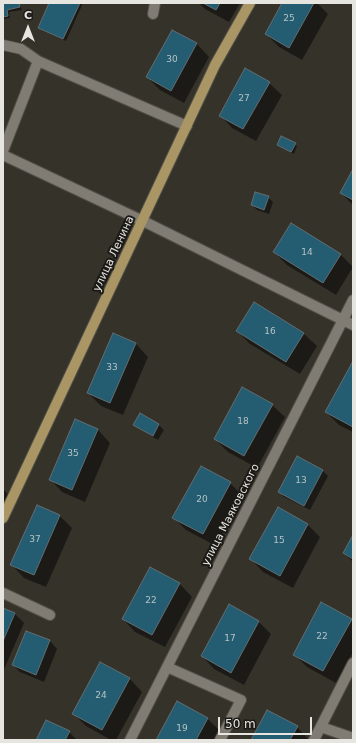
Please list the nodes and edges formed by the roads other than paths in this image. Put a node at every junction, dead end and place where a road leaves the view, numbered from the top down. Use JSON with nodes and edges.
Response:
{"nodes":[{"id":1,"x":155,"y":3,"type":"edge"},
{"id":2,"x":250,"y":3,"type":"edge"},
{"id":3,"x":153,"y":14,"type":"dead end"},
{"id":4,"x":3,"y":45,"type":"edge"},
{"id":5,"x":38,"y":61,"type":"junction"},
{"id":6,"x":187,"y":126,"type":"junction"},
{"id":7,"x":3,"y":151,"type":"edge"},
{"id":8,"x":3,"y":156,"type":"edge"},
{"id":9,"x":143,"y":221,"type":"junction"},
{"id":10,"x":353,"y":300,"type":"edge"},
{"id":11,"x":343,"y":320,"type":"junction"},
{"id":12,"x":353,"y":325,"type":"edge"},
{"id":13,"x":3,"y":518,"type":"edge"},
{"id":14,"x":3,"y":593,"type":"edge"},
{"id":15,"x":50,"y":615,"type":"dead end"},
{"id":16,"x":353,"y":663,"type":"edge"},
{"id":17,"x":167,"y":667,"type":"junction"},
{"id":18,"x":321,"y":727,"type":"junction"},
{"id":19,"x":353,"y":738,"type":"edge"},
{"id":20,"x":130,"y":740,"type":"edge"},
{"id":21,"x":220,"y":740,"type":"edge"},
{"id":22,"x":314,"y":740,"type":"edge"}],
"edges":[{"from":1,"to":3,"type":"street"},
{"from":2,"to":6,"type":"main road","name":"улица Ленина"},
{"from":4,"to":5,"type":"street"},
{"from":5,"to":6,"type":"street"},
{"from":5,"to":7,"type":"street"},
{"from":6,"to":9,"type":"main road","name":"улица Ленина"},
{"from":8,"to":9,"type":"street"},
{"from":9,"to":11,"type":"street"},
{"from":9,"to":13,"type":"main road","name":"улица Ленина"},
{"from":10,"to":11,"type":"street","name":"улица Маяковского"},
{"from":11,"to":12,"type":"street"},
{"from":11,"to":17,"type":"street","name":"улица Маяковского"},
{"from":14,"to":15,"type":"street"},
{"from":16,"to":18,"type":"street"},
{"from":17,"to":20,"type":"street","name":"улица Маяковского"},
{"from":17,"to":21,"type":"street"},
{"from":18,"to":19,"type":"street"},
{"from":18,"to":22,"type":"street"}]}
